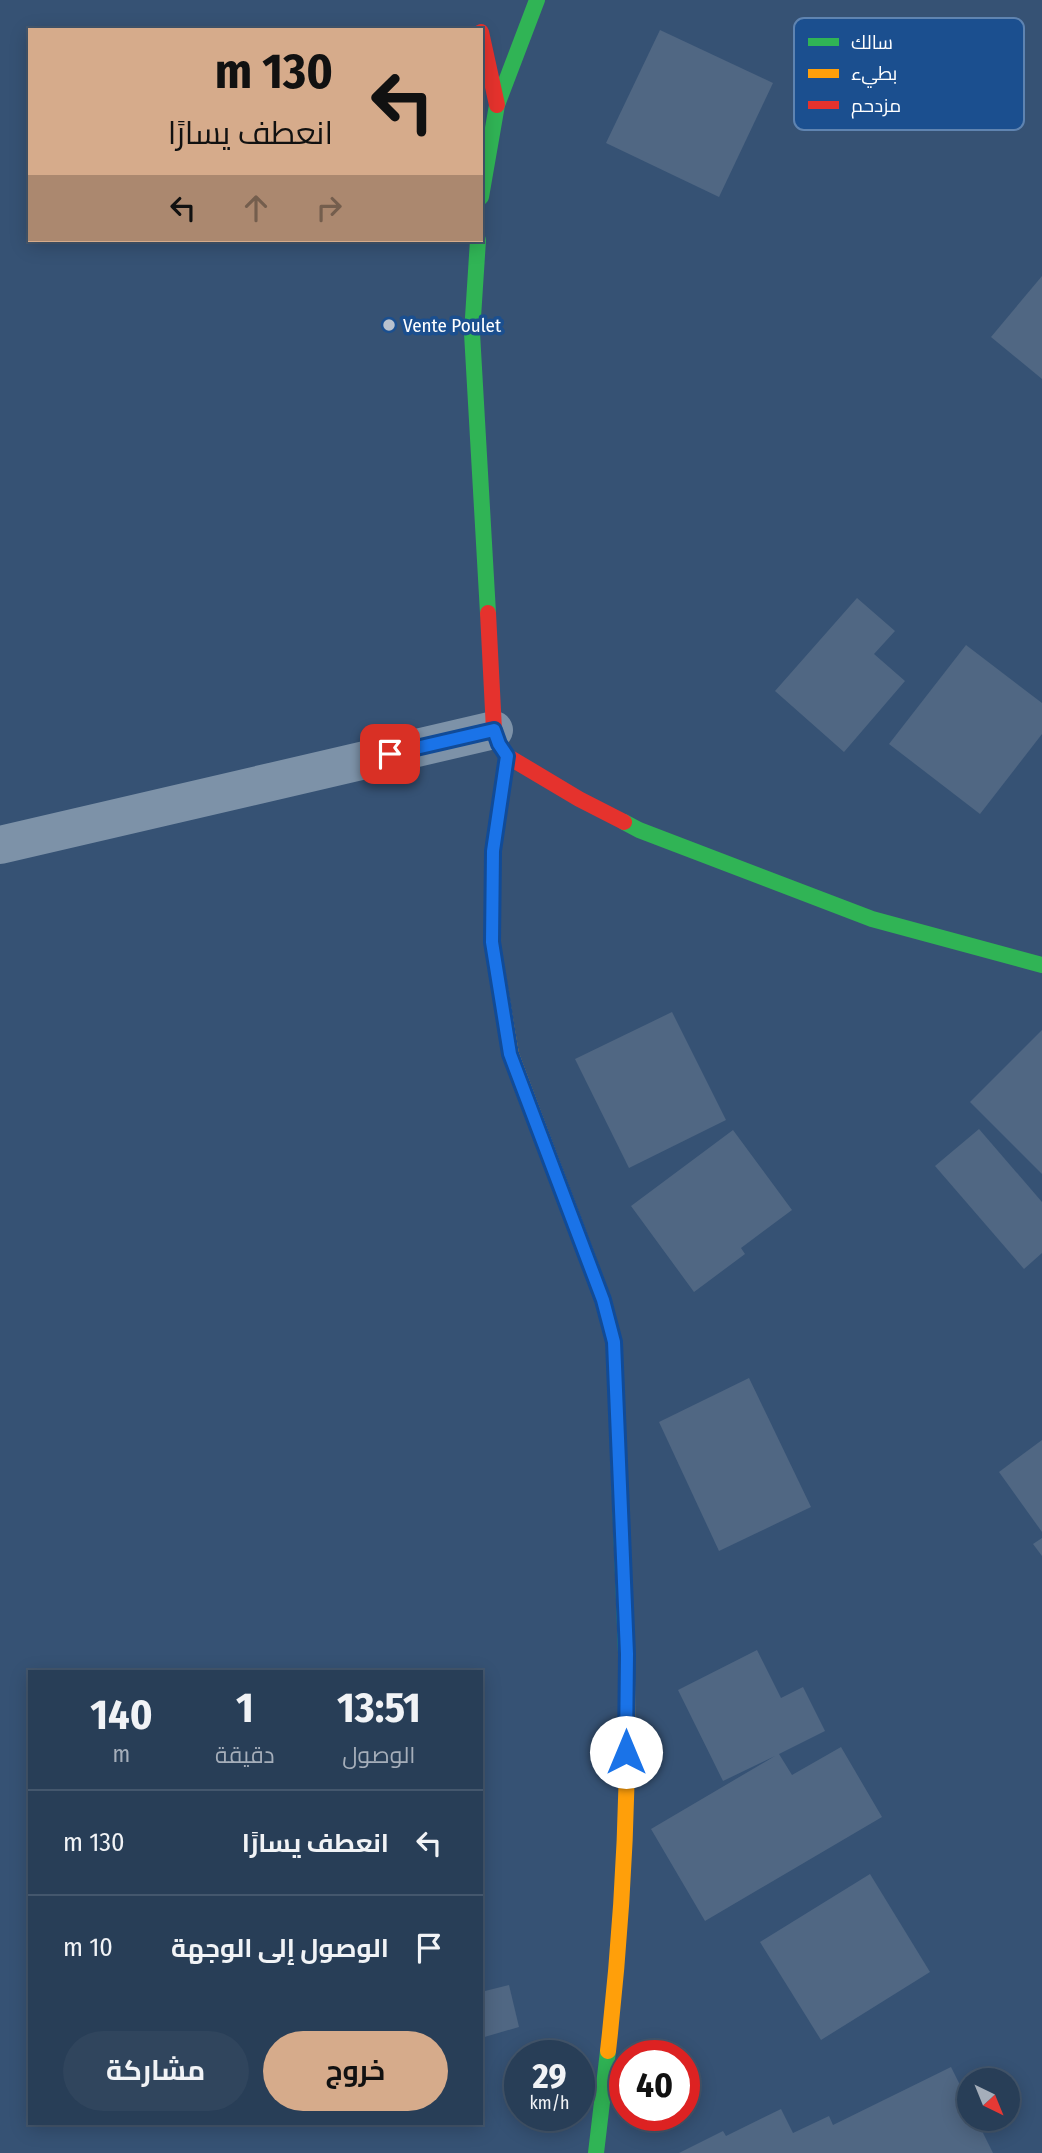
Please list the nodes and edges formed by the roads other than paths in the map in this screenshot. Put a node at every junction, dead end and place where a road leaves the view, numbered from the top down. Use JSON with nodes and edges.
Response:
{"nodes":[{"id":1,"x":537,"y":0,"type":"edge"},
{"id":2,"x":483,"y":41,"type":"edge"},
{"id":3,"x":497,"y":105,"type":"junction"},
{"id":4,"x":483,"y":186,"type":"edge"},
{"id":5,"x":478,"y":242,"type":"edge"},
{"id":6,"x":501,"y":743,"type":"junction"},
{"id":7,"x":0,"y":845,"type":"edge"},
{"id":8,"x":1042,"y":965,"type":"edge"},
{"id":9,"x":596,"y":2153,"type":"edge"}],
"edges":[{"from":1,"to":3,"type":"street"},
{"from":2,"to":3,"type":"street"},
{"from":3,"to":4,"type":"street"},
{"from":5,"to":6,"type":"street"},
{"from":6,"to":7,"type":"street"},
{"from":6,"to":8,"type":"street"},
{"from":6,"to":9,"type":"street"}]}
